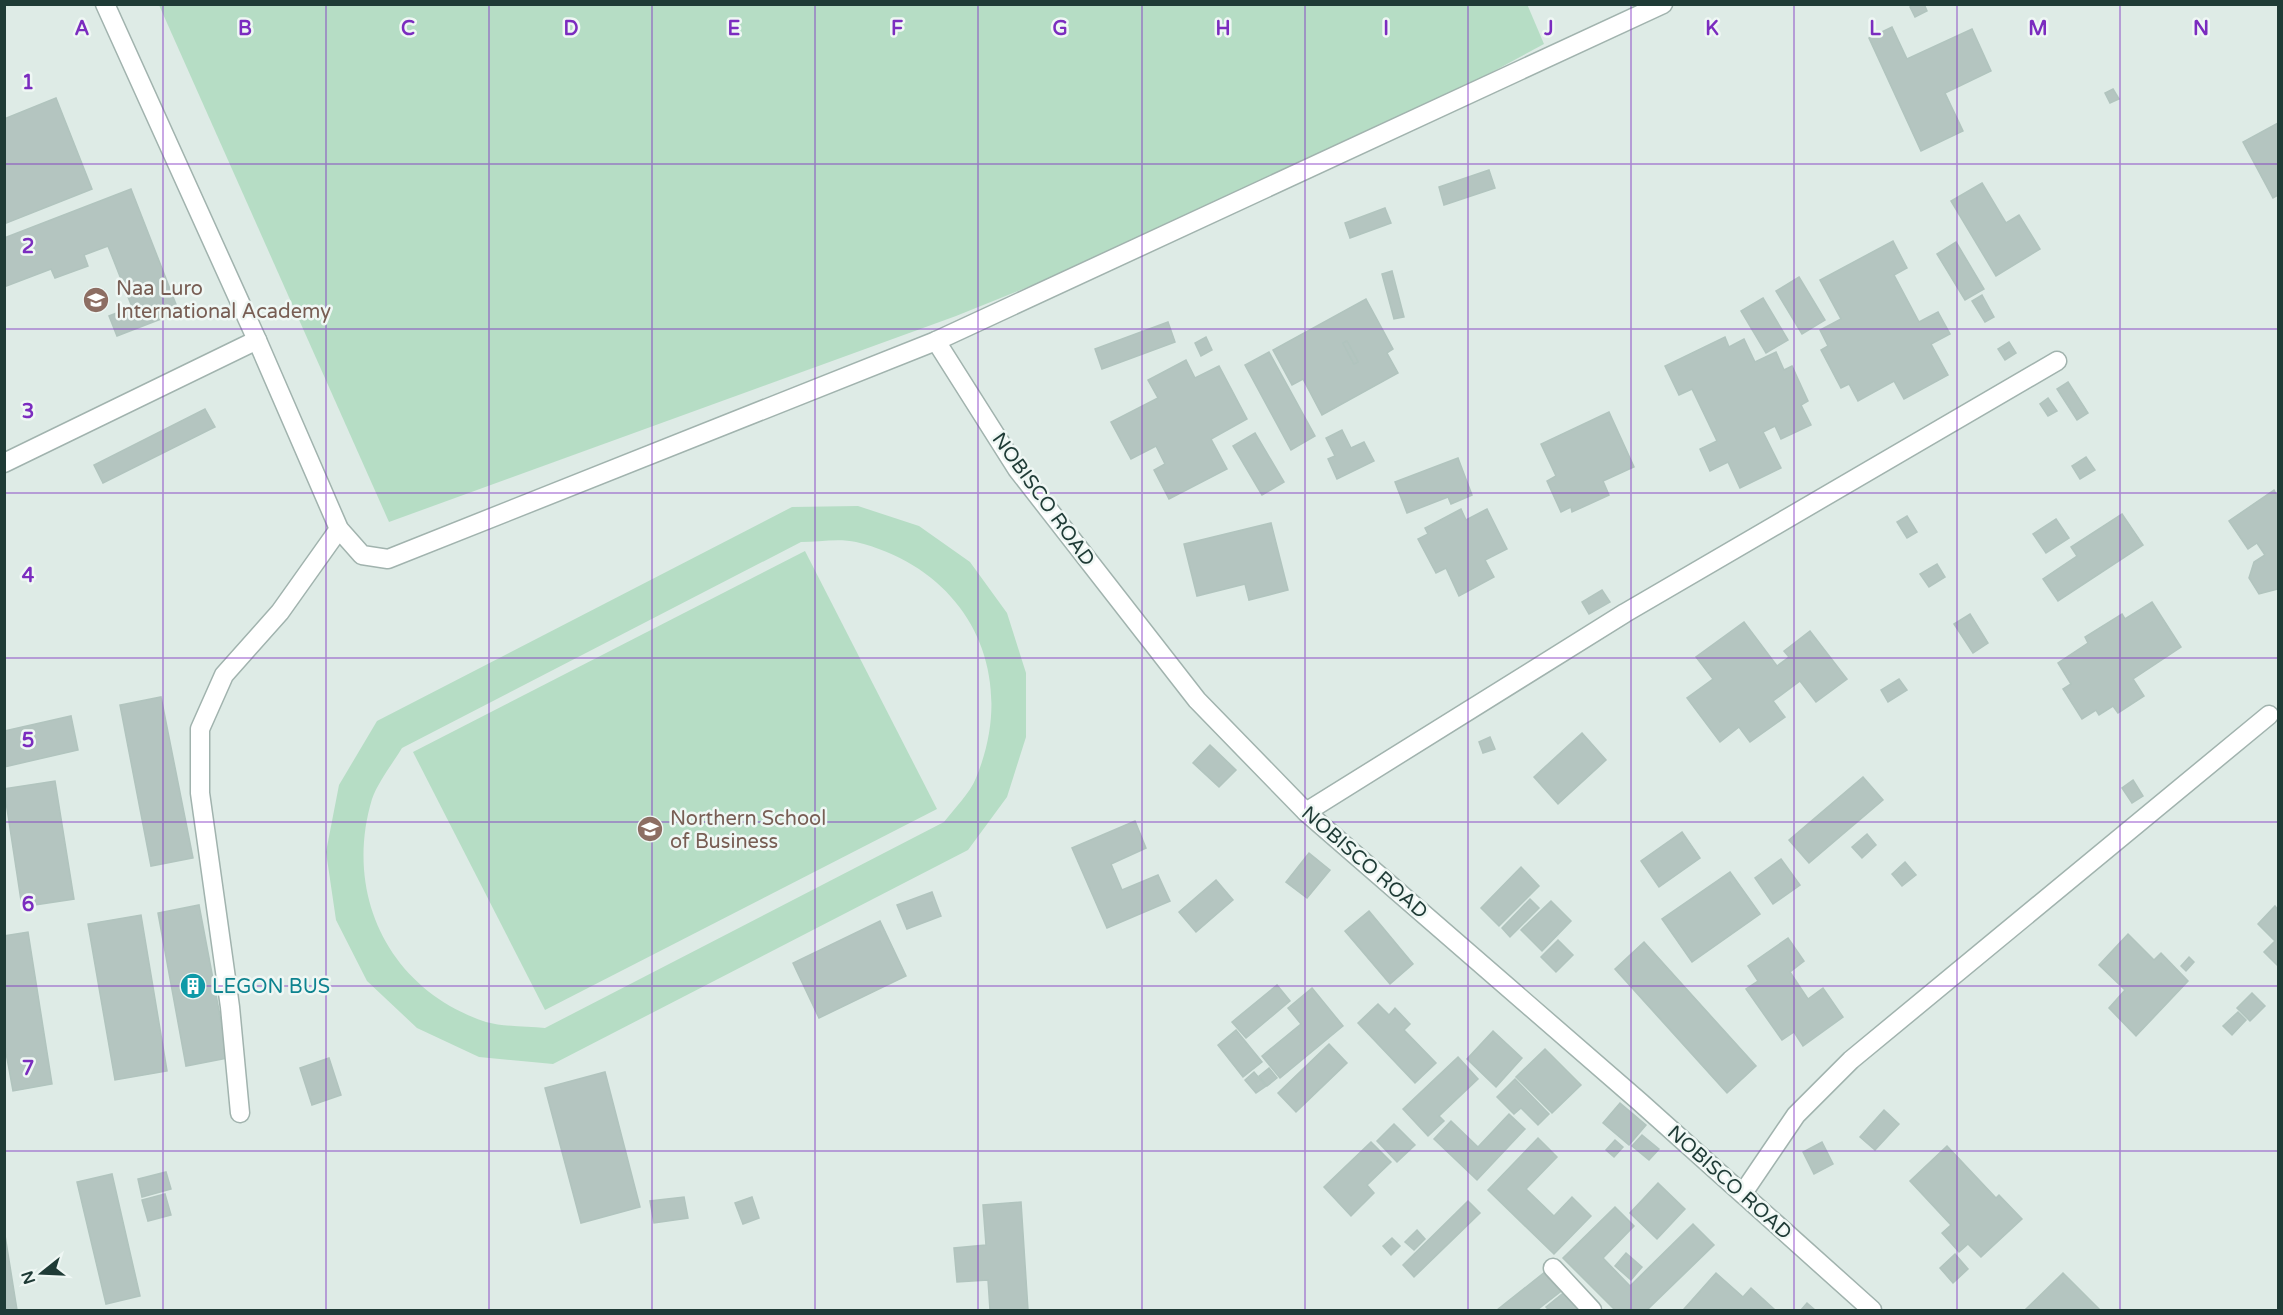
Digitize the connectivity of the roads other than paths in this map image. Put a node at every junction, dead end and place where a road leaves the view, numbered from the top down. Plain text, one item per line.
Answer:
1 (105, 4) edge
2 (1663, 4) edge
3 (257, 340) junction
4 (936, 341) junction
5 (2057, 361) dead end
6 (4, 463) edge
7 (339, 530) junction
8 (2269, 715) dead end
9 (1306, 812) junction
10 (240, 1113) dead end
11 (1743, 1193) junction
12 (1553, 1268) dead end
13 (1592, 1311) edge
14 (1872, 1311) edge

1 - 3 street
2 - 4 street
3 - 6 street
3 - 7 street
4 - 7 street
4 - 9 street, NOBISCO ROAD
5 - 9 street
7 - 10 street
8 - 11 street
9 - 11 street, NOBISCO ROAD
11 - 14 street, NOBISCO ROAD
12 - 13 street

